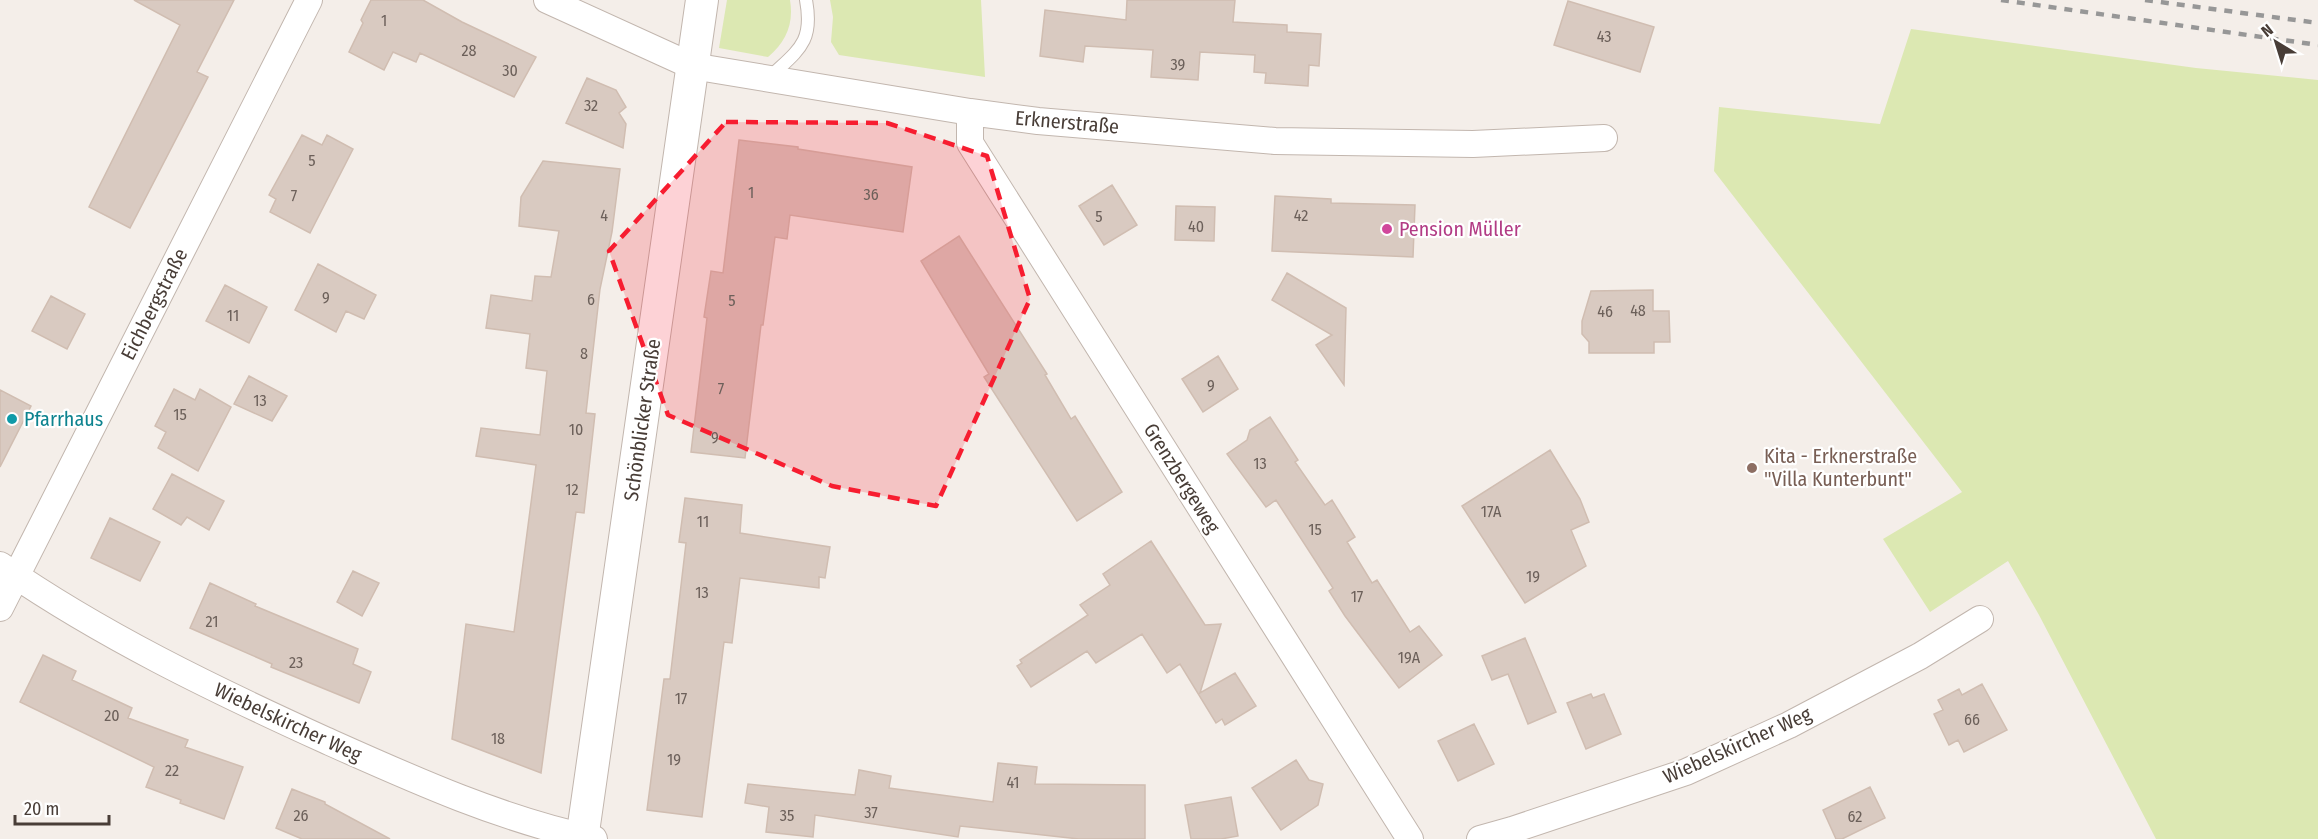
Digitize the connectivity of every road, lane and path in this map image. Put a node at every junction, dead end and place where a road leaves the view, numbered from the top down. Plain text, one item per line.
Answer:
1 (309, 0) edge
2 (547, 0) edge
3 (702, 0) edge
4 (806, 0) edge
5 (692, 66) junction
6 (770, 78) junction
7 (970, 112) junction
8 (1604, 138) dead end
9 (8, 571) edge
10 (0, 608) edge
11 (1980, 619) dead end
12 (586, 838) edge
13 (1410, 839) edge
14 (1480, 839) edge

1 - 9 street, Eichbergstraße
2 - 5 street, Erknerstraße
3 - 5 street, Schönblicker Straße
4 - 6 lane
5 - 6 street, Erknerstraße
5 - 12 street, Schönblicker Straße
6 - 7 street, Erknerstraße
7 - 8 street, Erknerstraße
7 - 13 street, Grenzbergeweg
9 - 10 street, Eichbergstraße
9 - 12 street, Wiebelskircher Weg
11 - 14 street, Wiebelskircher Weg

